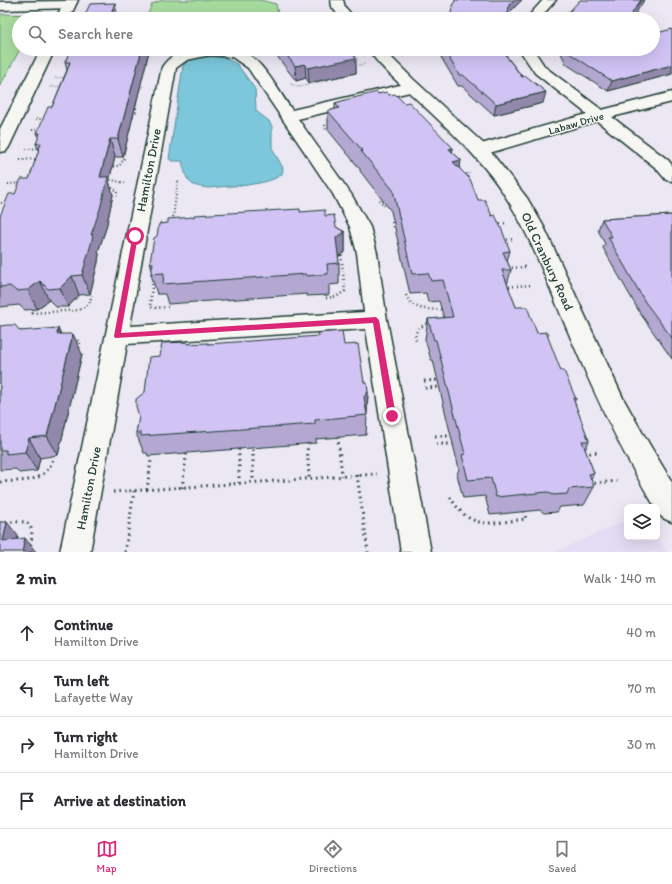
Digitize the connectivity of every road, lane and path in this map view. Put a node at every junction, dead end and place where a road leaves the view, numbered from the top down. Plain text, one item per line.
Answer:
1 (337, 0) edge
2 (550, 0) edge
3 (71, 2) edge
4 (0, 6) edge
5 (66, 12) edge
6 (343, 12) edge
7 (539, 12) edge
8 (45, 56) edge
9 (181, 56) edge
10 (242, 56) edge
11 (370, 56) edge
12 (531, 56) edge
13 (353, 66) edge
14 (71, 77) edge
15 (54, 78) dead end
16 (327, 79) edge
17 (287, 81) dead end
18 (407, 82) junction
19 (143, 85) dead end
20 (64, 86) edge
21 (49, 87) dead end
22 (132, 92) edge
23 (672, 98) edge
24 (130, 106) edge
25 (284, 110) junction
26 (136, 113) dead end
27 (598, 116) junction
28 (36, 119) dead end
29 (48, 119) edge
30 (46, 129) edge
31 (32, 130) dead end
32 (0, 147) edge
33 (45, 148) edge
34 (26, 149) dead end
35 (480, 150) junction
36 (125, 157) dead end
37 (44, 159) edge
38 (20, 160) dead end
39 (108, 168) edge
40 (470, 173) dead end
41 (462, 176) edge
42 (672, 176) edge
43 (105, 179) edge
44 (178, 181) dead end
45 (23, 183) edge
46 (130, 183) dead end
47 (8, 184) dead end
48 (106, 185) edge
49 (117, 196) dead end
50 (379, 200) dead end
51 (14, 202) edge
52 (1, 203) edge
53 (393, 208) edge
54 (397, 216) edge
55 (177, 222) edge
56 (172, 223) junction
57 (507, 223) dead end
58 (491, 224) edge
59 (138, 225) junction
60 (393, 227) dead end
61 (514, 239) dead end
62 (500, 240) edge
63 (340, 253) edge
64 (525, 267) dead end
65 (503, 269) edge
66 (154, 271) edge
67 (532, 285) dead end
68 (505, 287) edge
69 (92, 295) dead end
70 (406, 295) dead end
71 (326, 298) dead end
72 (168, 307) dead end
73 (451, 308) edge
74 (33, 309) dead end
75 (376, 320) junction
76 (432, 321) edge
77 (551, 334) dead end
78 (538, 335) edge
79 (117, 336) junction
80 (70, 337) edge
81 (416, 340) dead end
82 (78, 354) dead end
83 (445, 380) edge
84 (424, 381) dead end
85 (447, 387) edge
86 (425, 388) dead end
87 (435, 436) dead end
88 (457, 436) edge
89 (338, 437) edge
90 (253, 442) edge
91 (307, 443) edge
92 (436, 444) dead end
93 (459, 444) edge
94 (187, 449) edge
95 (239, 449) edge
96 (600, 452) dead end
97 (578, 454) edge
98 (53, 458) dead end
99 (151, 460) dead end
100 (384, 473) dead end
101 (357, 474) junction
102 (342, 476) junction
103 (309, 478) junction
104 (617, 481) dead end
105 (0, 482) edge
106 (253, 482) junction
107 (238, 483) junction
108 (581, 485) edge
109 (182, 488) junction
110 (147, 490) junction
111 (134, 491) junction
112 (86, 494) junction
113 (450, 497) dead end
114 (523, 506) edge
115 (672, 508) edge
116 (0, 523) edge
117 (30, 550) dead end
118 (75, 552) edge
119 (125, 552) edge
120 (368, 552) edge
121 (416, 552) edge

1 - 6 street
2 - 7 street
3 - 4 street
3 - 5 street
8 - 32 street
9 - 59 street, Hamilton Drive
10 - 25 street, Hamilton Drive
11 - 13 path
11 - 18 street, Old Cranbury Road
12 - 27 street
14 - 15 path
16 - 17 path
18 - 25 street
18 - 35 street, Old Cranbury Road
19 - 22 path
20 - 21 path
23 - 27 street, Labaw Drive
24 - 26 path
25 - 75 street, Hamilton Drive
27 - 35 street, Labaw Drive
27 - 42 street
28 - 29 path
30 - 31 path
33 - 34 path
35 - 115 street, Old Cranbury Road
36 - 39 path
37 - 38 path
40 - 41 path
43 - 46 path
44 - 56 path
45 - 47 path
48 - 49 path
50 - 53 path
51 - 52 path
54 - 60 path
55 - 56 path
56 - 59 path
57 - 58 path
59 - 79 street, Hamilton Drive
61 - 62 path
63 - 71 path
64 - 65 path
66 - 72 path
67 - 68 path
69 - 74 path
70 - 73 path
75 - 79 street
75 - 121 street, Hamilton Drive
76 - 81 path
77 - 78 path
79 - 112 street, Hamilton Drive
80 - 82 path
83 - 84 path
85 - 86 path
87 - 88 path
89 - 102 path
90 - 106 path
91 - 103 path
92 - 93 path
94 - 109 path
95 - 107 path
96 - 97 path
98 - 105 path
99 - 110 path
100 - 101 path
101 - 102 path
101 - 120 path
102 - 103 path
103 - 106 path
104 - 108 path
106 - 107 path
107 - 109 path
109 - 110 path
110 - 111 path
111 - 112 path
111 - 119 path
112 - 118 street, Hamilton Drive
113 - 114 path
116 - 117 path

